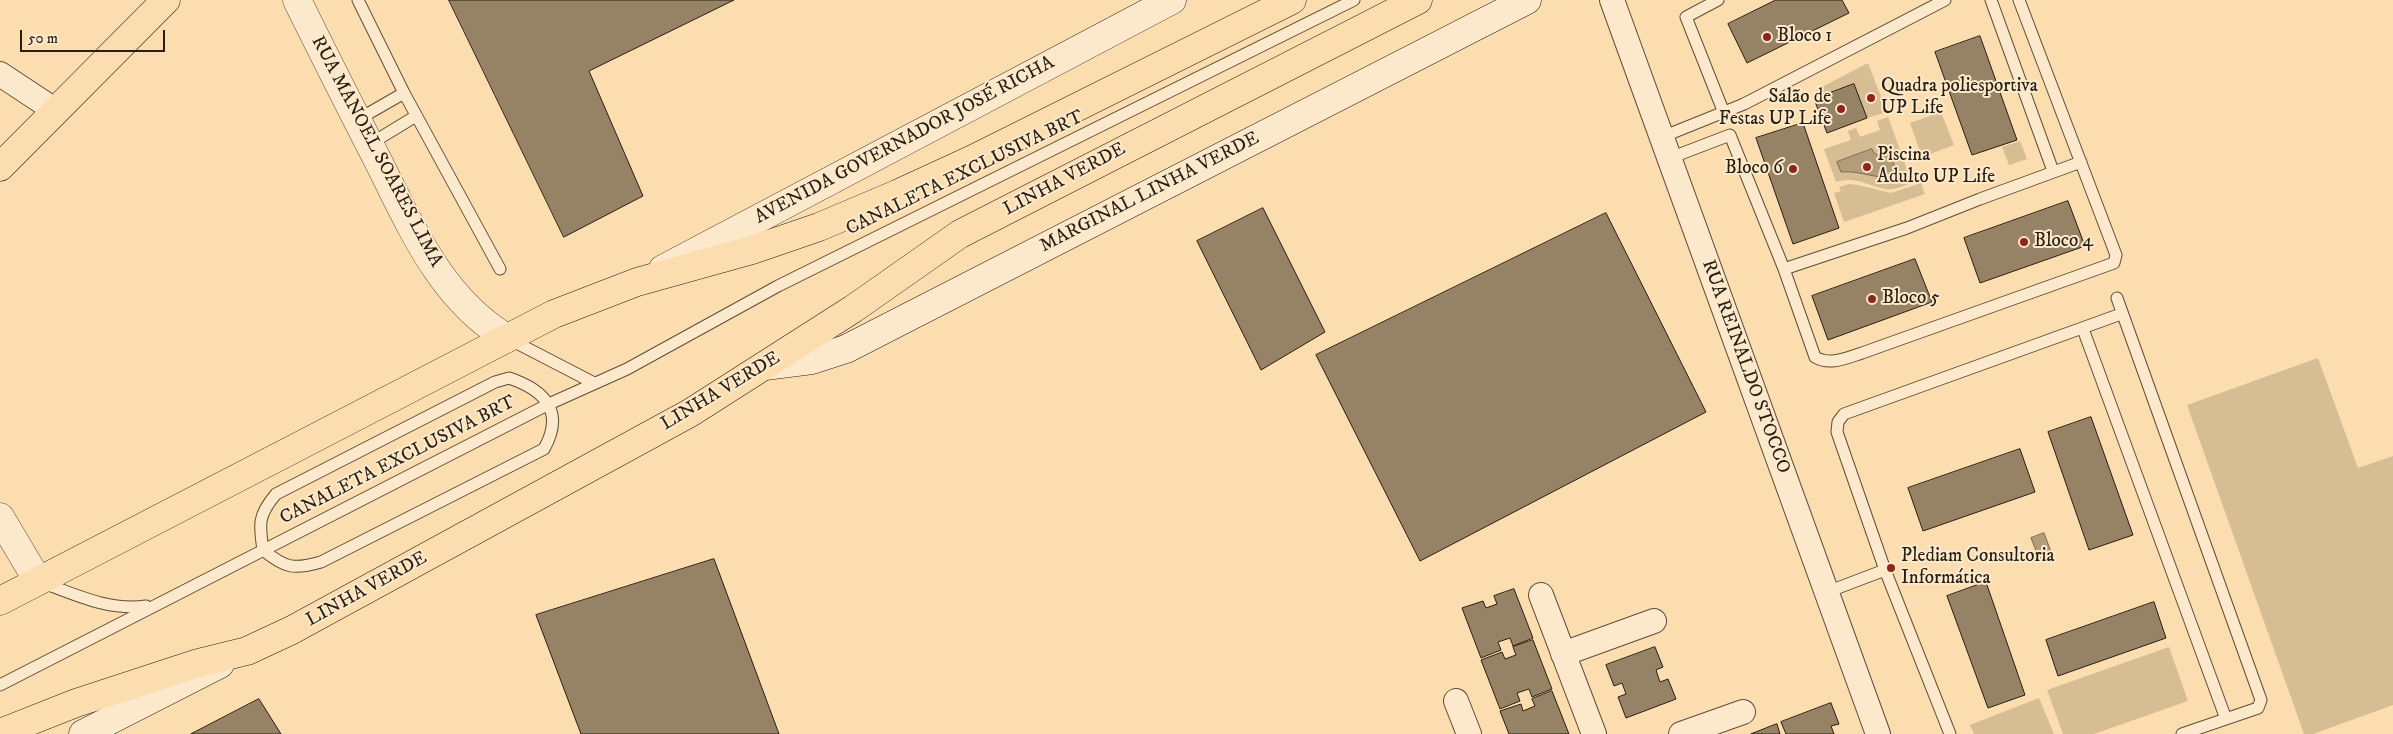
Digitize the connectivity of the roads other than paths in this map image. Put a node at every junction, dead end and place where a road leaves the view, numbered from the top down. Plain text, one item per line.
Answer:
1 (166, 0) edge
2 (297, 0) edge
3 (358, 0) edge
4 (1172, 0) edge
5 (1292, 0) edge
6 (1354, 0) edge
7 (1418, 0) edge
8 (1527, 0) edge
9 (1612, 0) edge
10 (1718, 0) edge
11 (1945, 0) edge
12 (1991, 0) edge
13 (2019, 0) edge
14 (0, 74) edge
15 (404, 93) junction
16 (56, 111) junction
17 (1724, 113) junction
18 (416, 116) junction
19 (357, 120) junction
20 (370, 144) junction
21 (1666, 148) junction
22 (2081, 162) junction
23 (0, 167) edge
24 (2053, 171) junction
25 (500, 269) dead end
26 (1784, 269) junction
27 (637, 282) junction
28 (2116, 298) dead end
29 (2121, 314) junction
30 (2083, 329) junction
31 (507, 338) junction
32 (765, 366) junction
33 (594, 383) junction
34 (549, 404) junction
35 (0, 517) edge
36 (263, 550) junction
37 (1885, 570) junction
38 (38, 581) junction
39 (1827, 592) junction
40 (1540, 595) dead end
41 (0, 601) edge
42 (155, 605) junction
43 (1654, 622) dead end
44 (247, 651) junction
45 (1564, 654) junction
46 (0, 684) edge
47 (1456, 702) dead end
48 (1743, 712) dead end
49 (2226, 719) junction
50 (0, 733) edge
51 (83, 734) edge
52 (1469, 734) edge
53 (1594, 734) edge
54 (1681, 734) edge
55 (1878, 734) edge
56 (1950, 734) edge
57 (2182, 734) edge

1 - 16 main road
2 - 19 main road, RUA MANOEL SOARES LIMA
3 - 15 lane
4 - 27 main road, AVENIDA GOVERNADOR JOSÉ RICHA
5 - 27 main road
6 - 33 lane, CANALETA EXCLUSIVA BRT
7 - 32 main road, LINHA VERDE
8 - 32 main road, MARGINAL LINHA VERDE
9 - 21 street, RUA REINALDO STOCCO
10 - 17 lane
11 - 17 lane
12 - 24 lane
13 - 22 lane
14 - 16 street
15 - 18 lane
15 - 19 lane
16 - 23 main road
17 - 21 lane
18 - 20 lane
18 - 25 lane
19 - 20 main road, RUA MANOEL SOARES LIMA
20 - 31 main road, RUA MANOEL SOARES LIMA
21 - 26 lane
21 - 39 street, RUA REINALDO STOCCO
22 - 24 lane
22 - 26 lane
24 - 26 lane
27 - 31 main road
28 - 29 lane
29 - 30 lane
29 - 49 lane
30 - 37 lane
30 - 49 lane
31 - 33 lane
31 - 38 main road
32 - 44 main road, LINHA VERDE
33 - 34 lane, CANALETA EXCLUSIVA BRT
34 - 36 lane, CANALETA EXCLUSIVA BRT
34 - 36 lane
34 - 36 lane, CANALETA EXCLUSIVA BRT
35 - 38 main road
36 - 42 lane, CANALETA EXCLUSIVA BRT
37 - 39 lane
37 - 56 lane
38 - 41 main road
38 - 42 lane, CANALETA EXCLUSIVA BRT
39 - 55 street, RUA REINALDO STOCCO
40 - 45 street
42 - 46 lane, CANALETA EXCLUSIVA BRT
43 - 45 street
44 - 50 main road, LINHA VERDE
44 - 51 main road
45 - 53 street
47 - 52 street
48 - 54 street
49 - 57 lane

